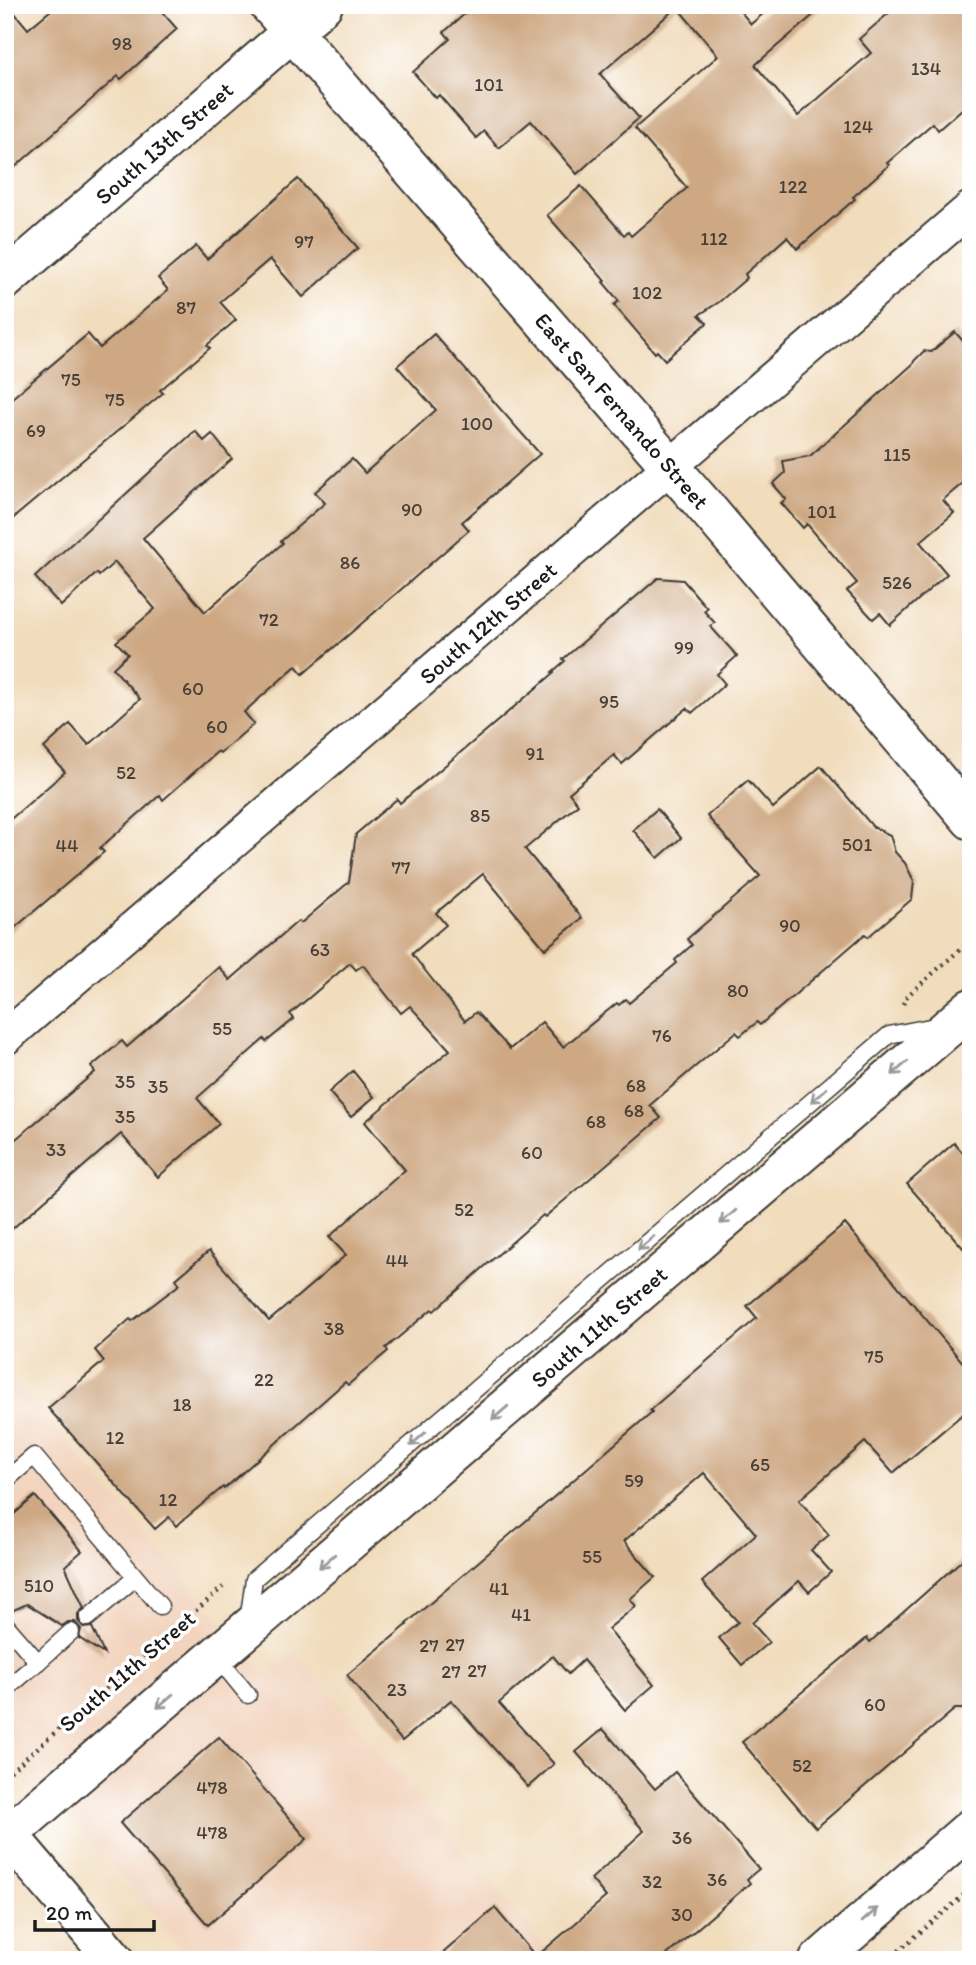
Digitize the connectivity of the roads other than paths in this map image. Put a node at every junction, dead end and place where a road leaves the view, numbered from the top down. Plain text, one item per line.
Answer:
1 (323, 5) edge
2 (280, 19) edge
3 (971, 208) edge
4 (5, 280) edge
5 (670, 467) junction
6 (971, 820) edge
7 (962, 1016) edge
8 (5, 1038) edge
9 (5, 1481) edge
10 (135, 1578) junction
11 (160, 1606) dead end
12 (88, 1618) dead end
13 (5, 1624) edge
14 (246, 1631) junction
15 (71, 1632) dead end
16 (217, 1657) junction
17 (38, 1662) junction
18 (5, 1690) edge
19 (248, 1695) dead end
20 (971, 1828) edge
21 (6, 1834) edge
22 (115, 1960) edge
23 (818, 1960) edge

1 - 2 main road, South 13th Street
2 - 4 main road, South 13th Street
2 - 5 main road, East San Fernando Street
3 - 5 street, South 12th Street
5 - 6 main road, East San Fernando Street
5 - 8 street, South 12th Street
7 -> 14 main road, South 11th Street
7 -> 14 lane, South 11th Street
9 - 10 lane
10 - 11 lane
10 - 12 lane
13 - 17 lane
14 - 16 main road, South 11th Street
15 - 17 lane
16 - 19 lane
16 -> 21 main road, South 11th Street
17 - 18 lane
23 -> 20 main road
21 - 22 main road

